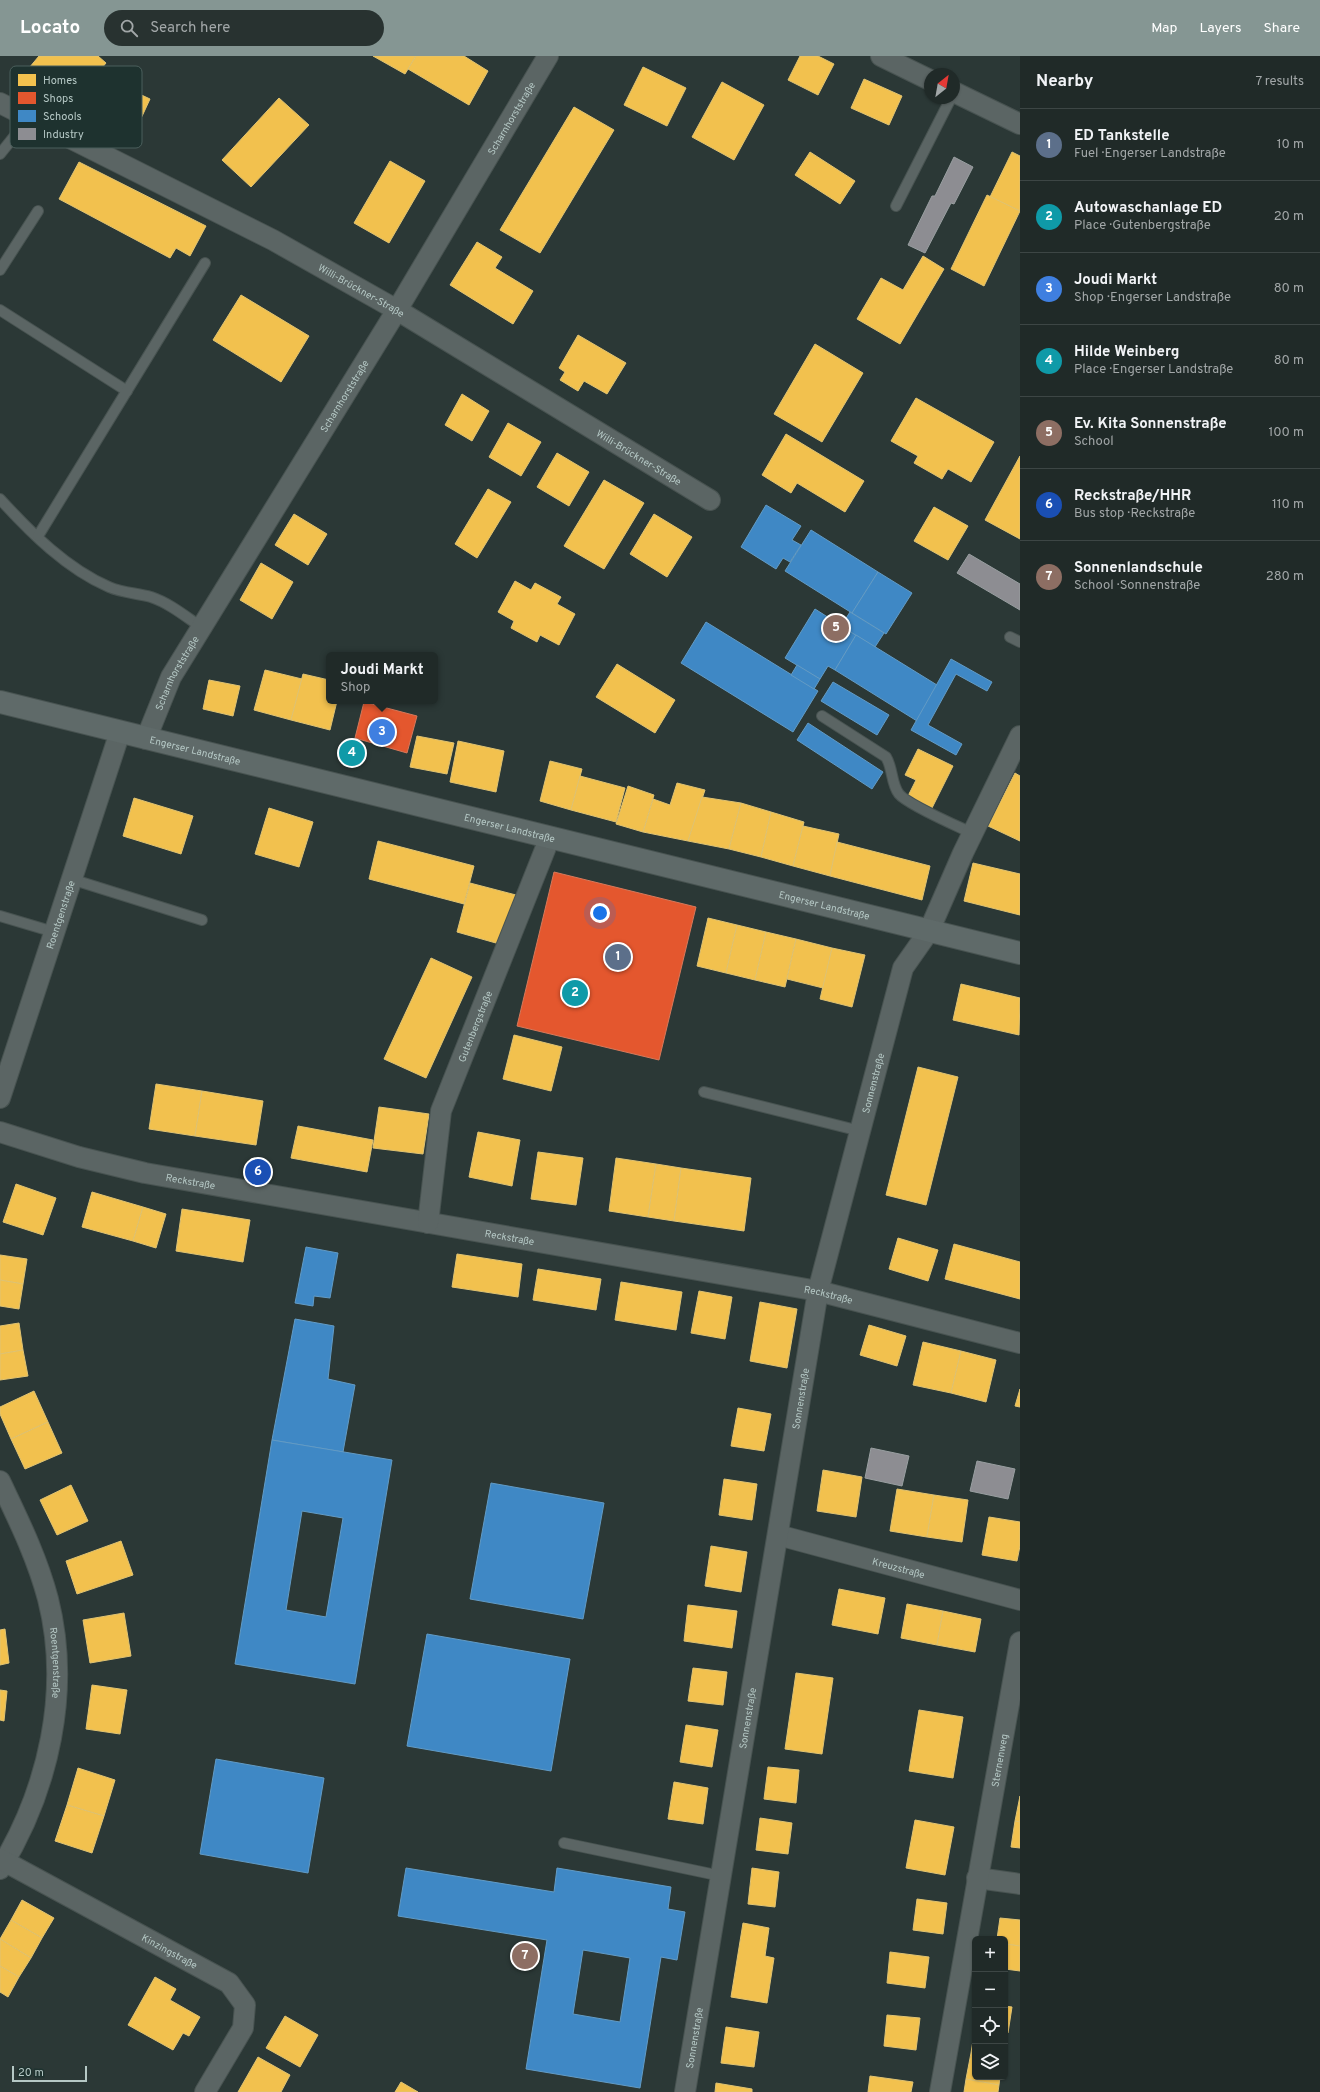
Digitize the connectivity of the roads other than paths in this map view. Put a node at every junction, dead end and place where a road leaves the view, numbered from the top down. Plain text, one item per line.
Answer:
1 (548, 56) edge
2 (881, 56) edge
3 (924, 77) edge
4 (960, 95) edge
5 (0, 102) edge
6 (947, 104) edge
7 (10, 108) edge
8 (1020, 124) edge
9 (10, 142) edge
10 (90, 148) edge
11 (0, 154) edge
12 (896, 206) dead end
13 (38, 211) dead end
14 (205, 263) dead end
15 (0, 270) edge
16 (0, 310) edge
17 (397, 310) junction
18 (127, 391) junction
19 (0, 499) edge
20 (710, 500) dead end
21 (38, 536) junction
22 (201, 627) junction
23 (1010, 637) dead end
24 (1020, 642) edge
25 (0, 702) edge
26 (822, 716) dead end
27 (120, 732) junction
28 (1020, 736) edge
29 (146, 739) junction
30 (972, 833) junction
31 (550, 837) junction
32 (72, 879) junction
33 (0, 916) edge
34 (202, 920) dead end
35 (929, 931) junction
36 (54, 932) junction
37 (1020, 953) edge
38 (704, 1092) dead end
39 (0, 1098) edge
40 (860, 1131) junction
41 (0, 1132) edge
42 (428, 1223) junction
43 (818, 1291) junction
44 (1020, 1343) edge
45 (0, 1481) edge
46 (778, 1535) junction
47 (1020, 1600) edge
48 (1020, 1642) edge
49 (564, 1843) dead end
50 (1, 1863) edge
51 (721, 1876) junction
52 (977, 1878) junction
53 (1020, 1884) edge
54 (205, 2092) edge
55 (685, 2092) edge
56 (940, 2092) edge

1 - 17 street, Scharnhorststraße
2 - 3 street
4 - 8 street
5 - 7 street, Willi-Brückner-Straße
6 - 12 lane
9 - 11 lane
10 - 17 street, Willi-Brückner-Straße
13 - 15 lane
14 - 18 lane
16 - 18 lane
17 - 20 street, Willi-Brückner-Straße
17 - 22 street, Scharnhorststraße
18 - 21 lane
19 - 21 lane
21 - 22 lane
22 - 29 street, Scharnhorststraße
23 - 24 lane
25 - 27 main road, Engerser Landstraße
26 - 30 lane
27 - 29 main road, Engerser Landstraße
27 - 32 street, Roentgenstraße
28 - 30 street, Sonnenstraße
29 - 31 main road, Engerser Landstraße
30 - 35 street, Sonnenstraße
31 - 35 main road, Engerser Landstraße
31 - 42 street, Gutenbergstraße
32 - 34 lane
32 - 36 street, Roentgenstraße
33 - 36 lane
35 - 37 main road, Engerser Landstraße
35 - 40 street, Sonnenstraße
36 - 39 street, Roentgenstraße
38 - 40 lane
40 - 43 street, Sonnenstraße
41 - 42 street, Reckstraße
42 - 43 street, Reckstraße
43 - 44 street, Reckstraße
43 - 46 street, Sonnenstraße
45 - 50 street, Roentgenstraße
46 - 47 street, Kreuzstraße
46 - 51 street, Sonnenstraße
48 - 52 street, Sternenweg
49 - 51 lane
50 - 54 street, Kinzingstraße
51 - 55 street, Sonnenstraße
52 - 53 street
52 - 56 street, Sternenweg

